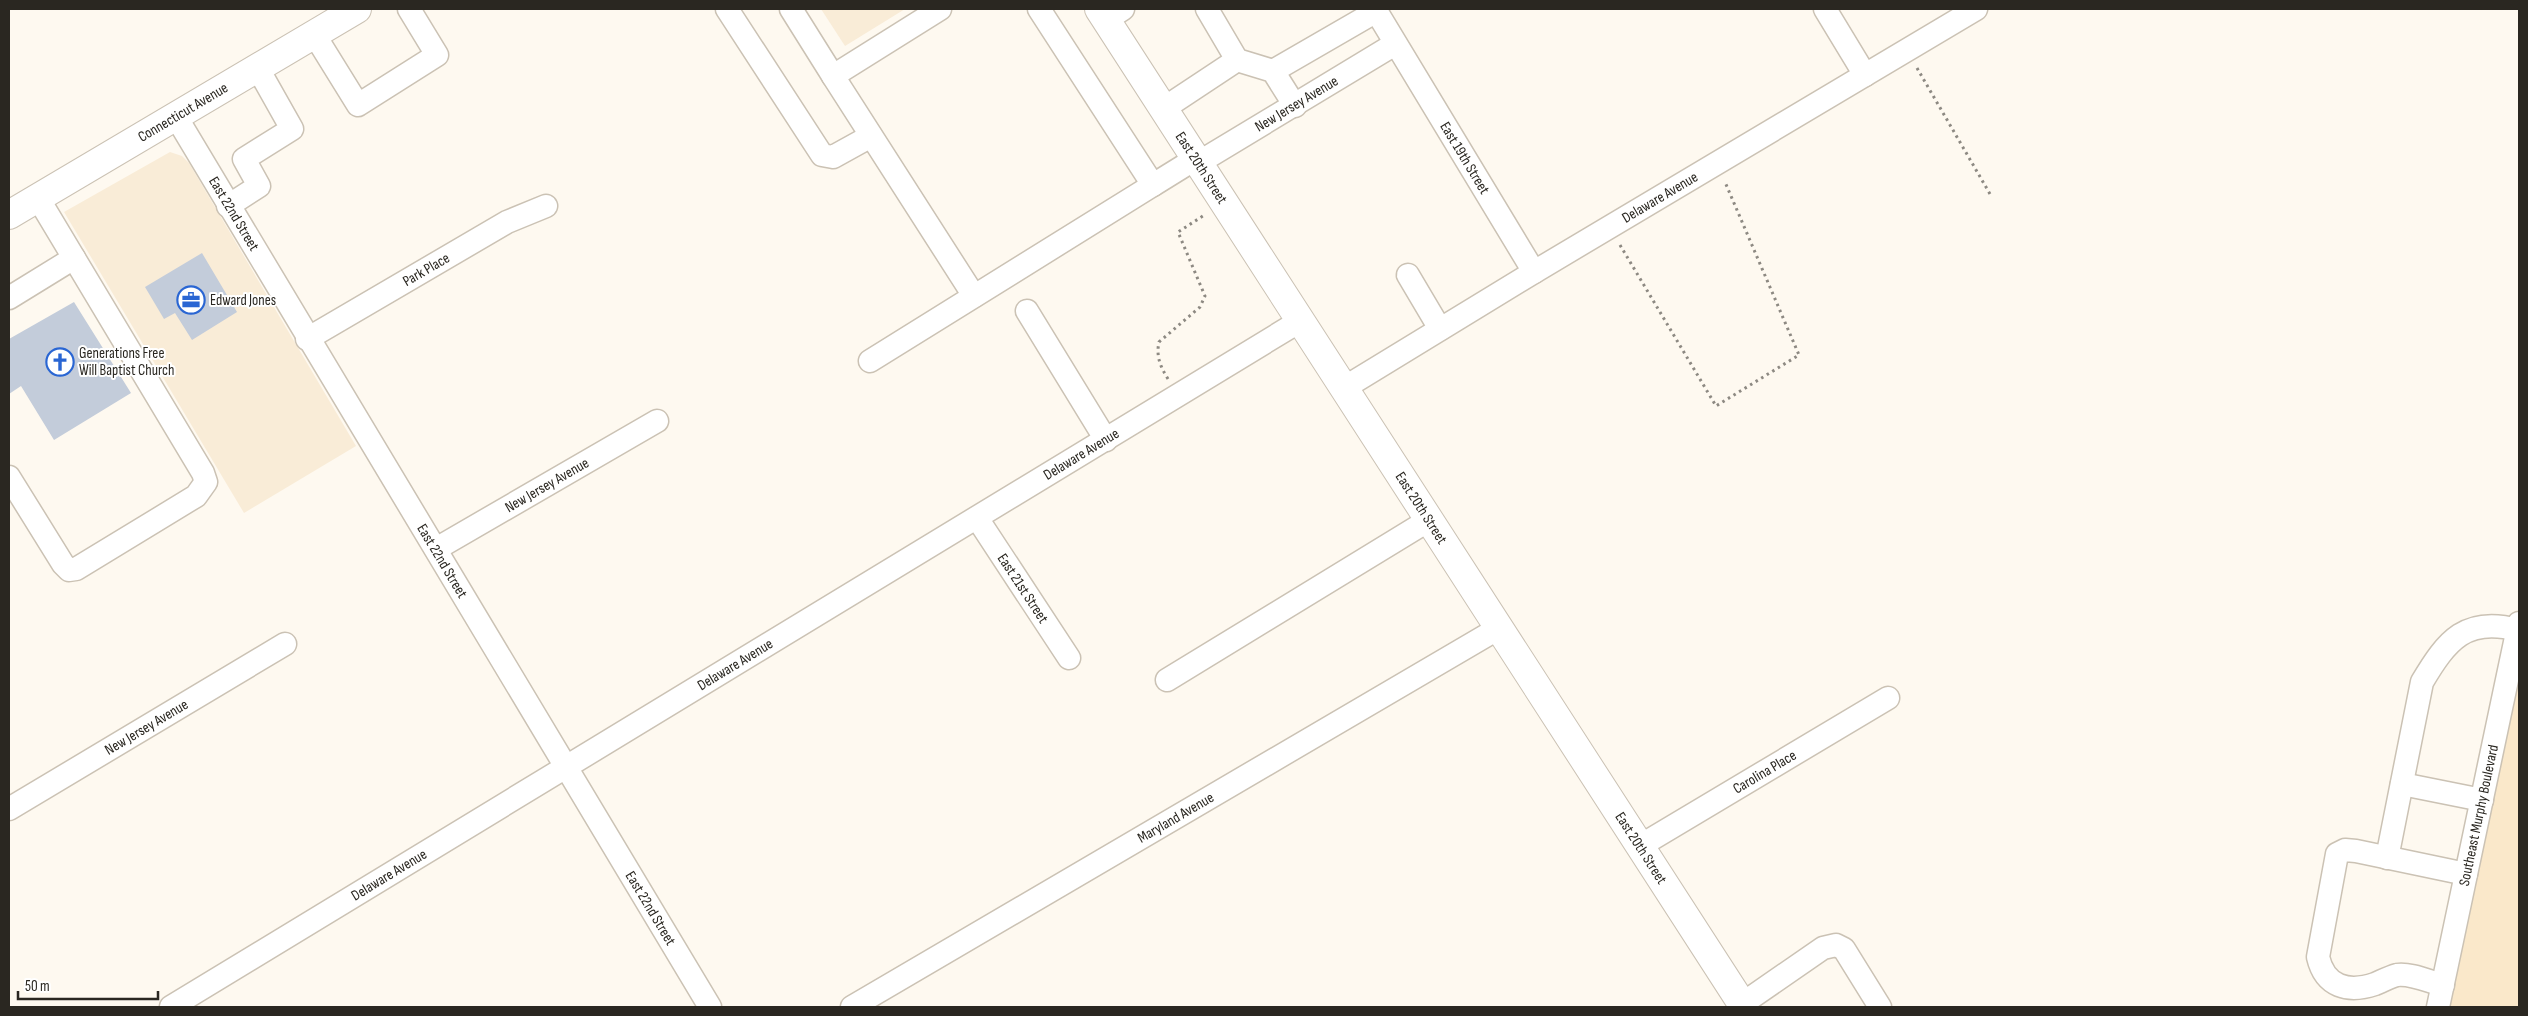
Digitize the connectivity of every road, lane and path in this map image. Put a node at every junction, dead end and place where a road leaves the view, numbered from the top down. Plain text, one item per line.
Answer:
1 (357, 9) edge
2 (409, 9) edge
3 (728, 9) edge
4 (791, 9) edge
5 (940, 9) edge
6 (1040, 9) edge
7 (1207, 9) edge
8 (1825, 9) edge
9 (1976, 9) edge
10 (1375, 10) edge
11 (1110, 12) edge
12 (314, 34) junction
13 (1395, 44) junction
14 (1906, 50) junction
15 (1237, 60) junction
16 (258, 67) junction
17 (1273, 71) junction
18 (1864, 75) junction
19 (833, 76) junction
20 (1294, 106) junction
21 (1163, 109) junction
22 (174, 115) junction
23 (871, 136) junction
24 (1196, 161) junction
25 (1717, 163) junction
26 (1153, 185) junction
27 (1990, 194) dead end
28 (38, 198) junction
29 (1223, 203) junction
30 (228, 206) junction
31 (546, 206) dead end
32 (9, 215) edge
33 (1609, 227) junction
34 (74, 258) junction
35 (1534, 272) junction
36 (1408, 275) dead end
37 (974, 296) junction
38 (9, 298) edge
39 (1027, 311) dead end
40 (1300, 321) junction
41 (1440, 329) junction
42 (307, 339) junction
43 (870, 361) dead end
44 (1344, 388) junction
45 (1178, 396) junction
46 (656, 421) dead end
47 (1106, 440) junction
48 (9, 477) edge
49 (977, 518) junction
50 (1429, 520) junction
51 (436, 549) junction
52 (2519, 627) edge
53 (1499, 628) junction
54 (285, 644) dead end
55 (1069, 658) dead end
56 (1167, 680) dead end
57 (1888, 698) dead end
58 (565, 769) junction
59 (2402, 784) junction
60 (2482, 800) junction
61 (9, 809) edge
62 (1640, 846) junction
63 (2387, 858) junction
64 (2466, 874) junction
65 (2443, 985) junction
66 (1743, 1006) edge
67 (171, 1007) edge
68 (710, 1007) edge
69 (852, 1007) edge
70 (1880, 1007) edge
71 (2438, 1007) edge

1 - 12 main road, Connecticut Avenue
2 - 12 street
3 - 23 street
4 - 19 street
5 - 19 street
6 - 26 street
7 - 15 street
8 - 18 street
9 - 14 street, Delaware Avenue
10 - 13 street, East 19th Street
10 - 17 street
11 - 21 main road, East 20th Street
12 - 16 main road, Connecticut Avenue
13 - 20 street, New Jersey Avenue
13 - 35 street, East 19th Street
14 - 18 street, Delaware Avenue
14 - 27 path
15 - 17 street
15 - 21 street
16 - 22 main road, Connecticut Avenue
16 - 30 street
17 - 20 street
18 - 25 street, Delaware Avenue
19 - 23 street
20 - 24 street, New Jersey Avenue
21 - 24 main road, East 20th Street
22 - 28 main road, Connecticut Avenue
22 - 30 street, East 22nd Street
23 - 37 street
24 - 26 street, New Jersey Avenue
24 - 29 main road, East 20th Street
25 - 33 street, Delaware Avenue
25 - 33 path
26 - 37 street, New Jersey Avenue
28 - 32 main road, Connecticut Avenue
28 - 34 street
29 - 40 main road, East 20th Street
29 - 45 path
30 - 42 street, East 22nd Street
31 - 42 street, Park Place
33 - 35 street, Delaware Avenue
34 - 38 street
34 - 48 street
35 - 41 street, Delaware Avenue
36 - 41 street
37 - 43 street, New Jersey Avenue
39 - 47 street
40 - 44 main road, East 20th Street
40 - 45 street, Delaware Avenue
41 - 44 street, Delaware Avenue
42 - 51 street, East 22nd Street
44 - 50 main road, East 20th Street
45 - 47 street, Delaware Avenue
46 - 51 street, New Jersey Avenue
47 - 49 street, Delaware Avenue
49 - 55 street, East 21st Street
49 - 58 street, Delaware Avenue
50 - 53 main road, East 20th Street
50 - 56 street
51 - 58 street, East 22nd Street
52 - 59 street
52 - 60 street, Southeast Murphy Boulevard
53 - 62 main road, East 20th Street
53 - 69 street, Maryland Avenue
54 - 61 street, New Jersey Avenue
57 - 62 street, Carolina Place
58 - 67 street, Delaware Avenue
58 - 68 street, East 22nd Street
59 - 60 street
59 - 63 street
60 - 64 street, Southeast Murphy Boulevard
62 - 66 main road, East 20th Street
63 - 64 street
63 - 65 street
64 - 65 street, Southeast Murphy Boulevard
65 - 71 street, Southeast Murphy Boulevard
66 - 70 street

